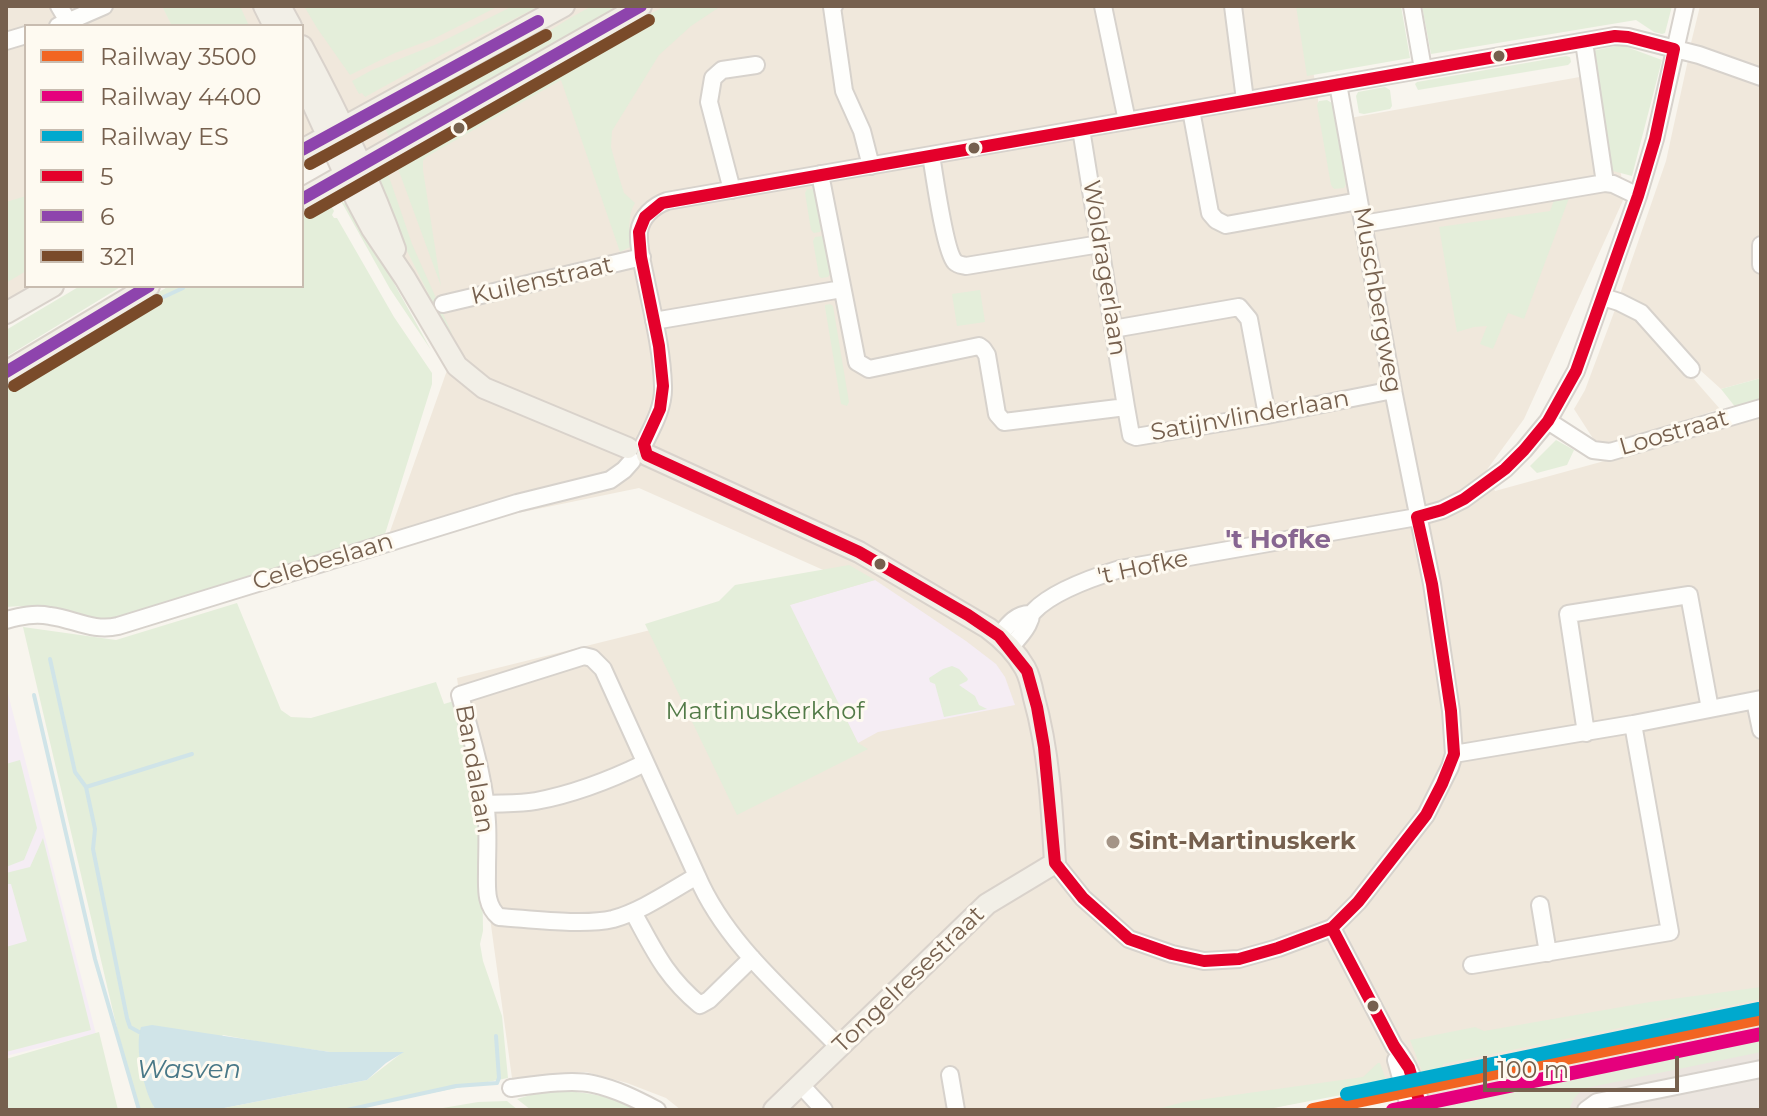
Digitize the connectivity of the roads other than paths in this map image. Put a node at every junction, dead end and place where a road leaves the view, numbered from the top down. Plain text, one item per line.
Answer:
1 (59, 6) edge
2 (104, 6) edge
3 (264, 6) edge
4 (280, 6) edge
5 (564, 6) edge
6 (641, 6) edge
7 (834, 6) edge
8 (1103, 6) edge
9 (1233, 6) edge
10 (1412, 6) edge
11 (1685, 6) edge
12 (64, 24) edge
13 (273, 24) edge
14 (290, 24) edge
15 (1584, 42) junction
16 (1674, 49) junction
17 (304, 51) edge
18 (756, 65) dead end
19 (1423, 69) junction
20 (1761, 77) edge
21 (304, 83) edge
22 (1338, 84) junction
23 (1245, 100) junction
24 (1191, 110) junction
25 (1127, 121) junction
26 (1081, 129) junction
27 (336, 132) junction
28 (304, 149) edge
29 (931, 155) junction
30 (871, 166) junction
31 (353, 171) junction
32 (820, 174) junction
33 (1605, 183) junction
34 (732, 190) junction
35 (1638, 196) junction
36 (304, 198) edge
37 (1359, 201) junction
38 (1363, 224) junction
39 (1100, 244) junction
40 (1761, 245) edge
41 (642, 257) junction
42 (1761, 265) edge
43 (50, 288) edge
44 (146, 288) edge
45 (842, 289) junction
46 (1603, 297) junction
47 (443, 304) dead end
48 (6, 313) edge
49 (654, 321) junction
50 (1113, 329) junction
51 (1691, 369) dead end
52 (6, 372) edge
53 (1393, 390) junction
54 (1126, 407) junction
55 (1761, 408) edge
56 (1267, 415) junction
57 (1548, 421) junction
58 (638, 452) junction
59 (1417, 517) junction
60 (6, 620) edge
61 (1004, 642) junction
62 (1758, 700) edge
63 (1710, 709) junction
64 (1633, 724) junction
65 (1761, 730) edge
66 (1586, 733) junction
67 (1454, 754) junction
68 (645, 763) junction
69 (485, 804) junction
70 (1055, 863) junction
71 (697, 876) junction
72 (1540, 905) dead end
73 (633, 912) junction
74 (1332, 928) junction
75 (1548, 953) junction
76 (752, 958) junction
77 (1472, 965) dead end
78 (839, 1047) junction
79 (1761, 1069) edge
80 (950, 1075) dead end
81 (800, 1084) junction
82 (511, 1088) dead end
83 (1412, 1099) edge
84 (657, 1110) edge
85 (774, 1110) edge
86 (824, 1110) edge
87 (956, 1110) edge
88 (1422, 1110) edge
89 (1586, 1110) edge

1 - 12 street
2 - 12 street
3 - 13 main road
4 - 14 main road
5 - 27 main road
6 - 31 main road
7 - 30 street
8 - 25 street
9 - 23 street
10 - 19 street
11 - 16 street, 't Hofke
15 - 16 street
15 - 19 street
15 - 33 street
16 - 20 street
16 - 35 street, 't Hofke
17 - 27 main road
18 - 34 street
19 - 22 street
21 - 27 main road
22 - 23 street
22 - 37 street, Muschbergweg
23 - 24 street
24 - 25 street
24 - 37 street
25 - 26 street
26 - 29 street
26 - 39 street, Woldragerlaan
27 - 28 main road
27 - 31 main road
29 - 30 street
29 - 39 street
30 - 32 street
31 - 36 main road
31 - 58 main road
32 - 34 street
32 - 45 street, Satijnvlinderlaan
33 - 35 street
33 - 38 street
34 - 41 street
35 - 46 street, 't Hofke
37 - 38 street, Muschbergweg
38 - 53 street, Muschbergweg
39 - 50 street, Woldragerlaan
40 - 42 street
41 - 47 street, Kuilenstraat
41 - 49 street
43 - 48 main road
44 - 52 main road
45 - 49 street
45 - 54 street, Satijnvlinderlaan
46 - 51 street
46 - 57 street, 't Hofke
49 - 58 street
50 - 54 street, Woldragerlaan
50 - 56 street
53 - 56 street, Satijnvlinderlaan
53 - 59 street, Muschbergweg
54 - 56 street, Satijnvlinderlaan
55 - 57 street, Loostraat
57 - 59 street, 't Hofke
58 - 60 street, Celebeslaan
58 - 61 main road
59 - 61 street, 't Hofke
59 - 67 street
61 - 70 main road
62 - 63 street
62 - 65 street
63 - 64 street
63 - 66 street
64 - 66 street
64 - 75 street
66 - 67 street
67 - 74 street
68 - 69 street
68 - 69 street, Bandalaan
68 - 71 street, Bandalaan
69 - 73 street, Bandalaan
70 - 74 street
70 - 78 main road, Tongelresestraat
71 - 73 street, Bandalaan
71 - 76 street
72 - 75 street
73 - 76 street
74 - 83 street
75 - 77 street
76 - 78 street
78 - 81 main road, Tongelresestraat
79 - 89 street
80 - 87 street
81 - 85 main road, Tongelresestraat
81 - 86 street
82 - 84 street
83 - 88 street

